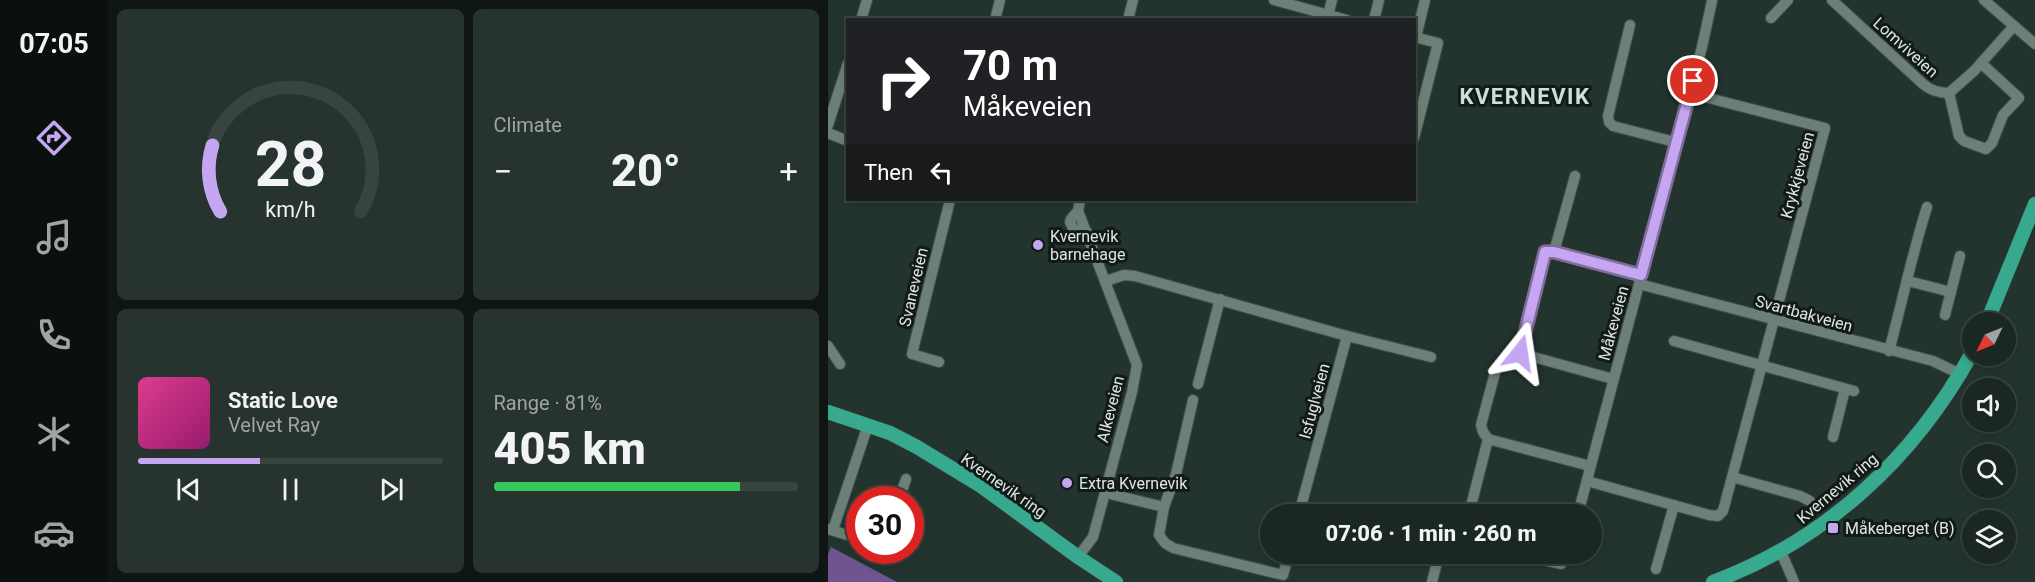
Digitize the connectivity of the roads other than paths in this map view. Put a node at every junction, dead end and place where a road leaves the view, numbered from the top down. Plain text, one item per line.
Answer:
1 (867, 0) edge
2 (1000, 0) edge
3 (1133, 0) edge
4 (1274, 0) edge
5 (1332, 0) edge
6 (1379, 0) edge
7 (1425, 0) edge
8 (1788, 0) edge
9 (1832, 0) edge
10 (1985, 0) edge
11 (1712, 1) edge
12 (1286, 2) edge
13 (1328, 15) junction
14 (862, 18) edge
15 (996, 18) edge
16 (1128, 18) edge
17 (1339, 18) edge
18 (1374, 18) edge
19 (1771, 18) dead end
20 (1630, 25) dead end
21 (2014, 26) junction
22 (1416, 33) edge
23 (1416, 37) edge
24 (2035, 44) edge
25 (1982, 63) junction
26 (846, 69) edge
27 (1689, 93) junction
28 (1949, 93) junction
29 (828, 125) edge
30 (1416, 130) edge
31 (828, 133) edge
32 (846, 140) edge
33 (1675, 142) junction
34 (1575, 176) dead end
35 (950, 201) edge
36 (1080, 201) edge
37 (2035, 204) edge
38 (1927, 207) dead end
39 (1554, 252) junction
40 (1960, 256) dead end
41 (1640, 279) junction
42 (1908, 281) junction
43 (1106, 282) junction
44 (1951, 292) junction
45 (1220, 299) junction
46 (1991, 312) edge
47 (1945, 315) dead end
48 (1774, 320) junction
49 (1347, 336) junction
50 (1674, 341) dead end
51 (828, 345) edge
52 (1889, 351) junction
53 (1431, 357) dead end
54 (939, 362) dead end
55 (840, 364) dead end
56 (1761, 366) junction
57 (1965, 366) edge
58 (1496, 369) dead end
59 (1960, 374) junction
60 (1613, 379) junction
61 (1198, 384) dead end
62 (1193, 400) dead end
63 (828, 412) edge
64 (868, 425) junction
65 (1833, 437) dead end
66 (1488, 439) junction
67 (1590, 466) junction
68 (1732, 477) junction
69 (906, 479) dead end
70 (1587, 481) junction
71 (904, 486) edge
72 (1106, 493) junction
73 (1810, 501) dead end
74 (1302, 504) edge
75 (1472, 504) edge
76 (1581, 504) edge
77 (1674, 505) junction
78 (1164, 507) junction
79 (830, 529) edge
80 (846, 534) edge
81 (1781, 552) junction
82 (1078, 557) junction
83 (1286, 564) edge
84 (1436, 564) edge
85 (1656, 569) dead end
86 (1116, 582) edge
87 (1432, 582) edge
88 (1713, 582) edge
89 (1794, 582) edge

1 - 14 street
2 - 15 street
3 - 16 street
4 - 12 street
5 - 13 street
6 - 18 street
7 - 22 street
8 - 19 street
9 - 28 street, Lomviveien
10 - 21 street
11 - 27 street, Måkeveien
12 - 13 street
13 - 17 street
20 - 33 street
21 - 24 street
21 - 25 street, Lomviveien
23 - 30 street
25 - 28 street, Lomviveien
25 - 28 street
26 - 29 street
27 - 33 street, Måkeveien
27 - 48 street, Krykkjeveien
31 - 32 street
33 - 41 street, Måkeveien
34 - 39 street, Måkeveien
35 - 54 street, Svaneveien
36 - 43 street, Alkeveien
37 - 46 main road
38 - 42 street
39 - 41 street, Måkeveien
39 - 60 street, Måkeveien
40 - 44 street
41 - 48 street, Svartbakveien
41 - 60 street, Måkeveien
42 - 44 street
42 - 52 street
43 - 45 street
43 - 72 street, Alkeveien
44 - 47 street
45 - 49 street
45 - 61 street
48 - 52 street, Svartbakveien
48 - 56 street, Krykkjeveien
49 - 53 street
49 - 74 street, Isfuglveien
50 - 56 street
51 - 55 street
52 - 59 street, Svartbakveien
56 - 65 street
56 - 68 street, Krykkjeveien
57 - 59 main road, Kvernevik ring
58 - 66 street
59 - 81 main road, Kvernevik ring
60 - 67 street, Måkeveien
62 - 78 street
63 - 64 main road, Kvernevik ring
64 - 79 street
64 - 82 main road, Kvernevik ring
66 - 67 street
66 - 75 street
67 - 70 street, Måkeveien
68 - 73 street
68 - 77 street, Krykkjeveien
69 - 71 street
70 - 76 street, Måkeveien
70 - 77 street, Krykkjeveien
72 - 78 street
72 - 82 street, Alkeveien
77 - 85 street
78 - 83 street
79 - 80 street
81 - 88 main road, Kvernevik ring
81 - 89 street
82 - 86 main road, Kvernevik ring
84 - 87 street

